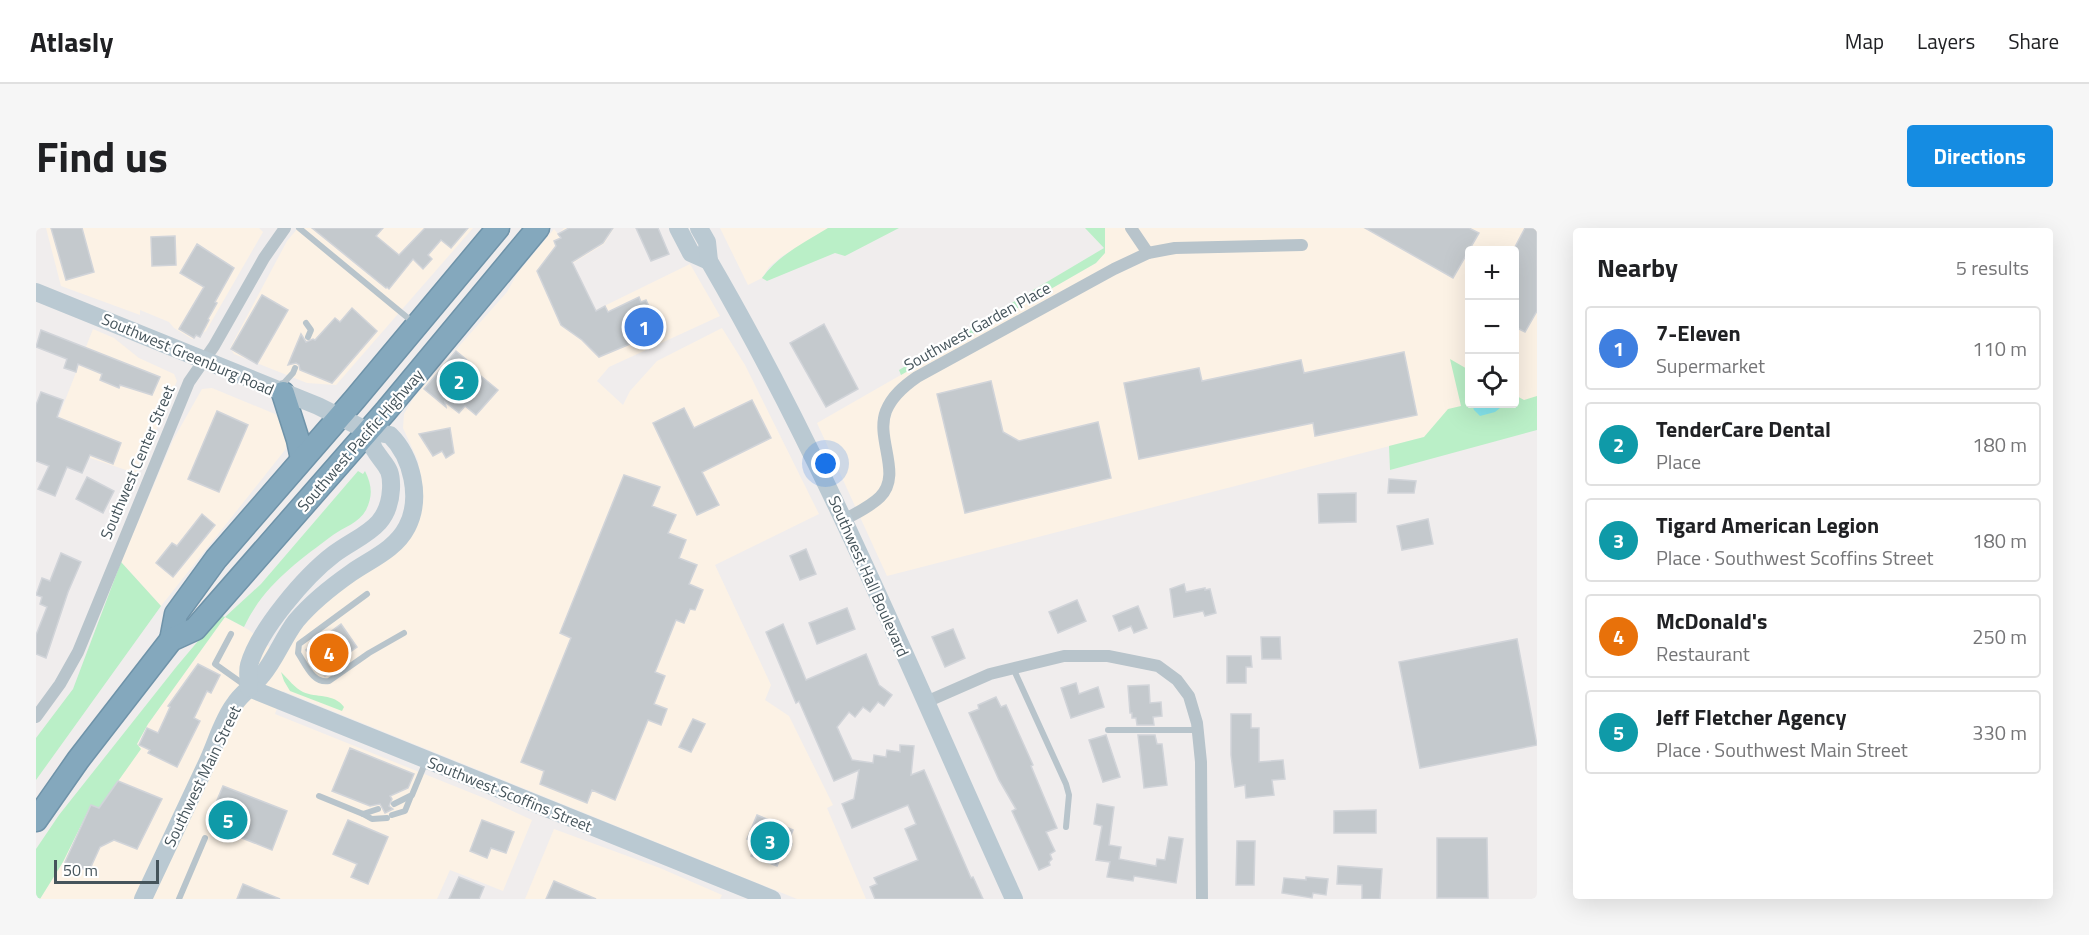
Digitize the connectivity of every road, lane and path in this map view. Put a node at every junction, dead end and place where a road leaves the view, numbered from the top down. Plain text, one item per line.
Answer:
1 (299, 228) edge
2 (538, 228) edge
3 (678, 228) edge
4 (699, 228) edge
5 (1131, 228) edge
6 (282, 229) edge
7 (493, 230) edge
8 (1302, 245) dead end
9 (1148, 253) junction
10 (709, 261) junction
11 (36, 292) edge
12 (306, 323) dead end
13 (417, 326) junction
14 (308, 337) dead end
15 (204, 360) junction
16 (295, 368) dead end
17 (280, 392) junction
18 (339, 416) junction
19 (368, 431) junction
20 (302, 459) junction
21 (844, 520) junction
22 (367, 594) dead end
23 (404, 633) dead end
24 (231, 634) dead end
25 (171, 640) junction
26 (1014, 669) junction
27 (249, 688) junction
28 (926, 702) junction
29 (36, 717) edge
30 (1108, 730) dead end
31 (1198, 730) junction
32 (426, 760) junction
33 (412, 795) junction
34 (319, 796) dead end
35 (394, 804) dead end
36 (378, 809) dead end
37 (363, 814) junction
38 (36, 820) edge
39 (1066, 827) dead end
40 (205, 838) dead end
41 (143, 899) edge
42 (179, 899) edge
43 (772, 899) edge
44 (1014, 899) edge
45 (1202, 899) edge

1 - 13 lane
2 - 19 highway, Southwest Pacific Highway
3 - 10 street, Southwest Hall Boulevard
4 - 10 street, Southwest Hall Boulevard
5 - 9 street
6 - 15 street, Southwest Center Street
7 - 13 highway, Southwest Pacific Highway
8 - 9 street, Southwest Garden Place
9 - 21 street, Southwest Garden Place
10 - 21 street, Southwest Hall Boulevard
11 - 15 street, Southwest Greenburg Road
12 - 14 lane
13 - 18 highway, Southwest Pacific Highway
15 - 17 street, Southwest Greenburg Road
15 - 29 street, Southwest Center Street
16 - 17 lane
17 - 18 street, Southwest Greenburg Road
17 - 20 highway
18 - 19 street, Southwest Main Street
18 - 20 highway, Southwest Pacific Highway
19 - 25 highway, Southwest Pacific Highway
19 - 27 street, Southwest Main Street
19 - 27 street, Southwest Main Street
20 - 25 highway, Southwest Pacific Highway
21 - 28 street, Southwest Hall Boulevard
22 - 23 lane
24 - 27 lane
25 - 38 highway, Southwest Pacific Highway
26 - 28 street
26 - 31 street
26 - 39 lane
27 - 32 street, Southwest Scoffins Street
27 - 41 street, Southwest Main Street
28 - 44 street, Southwest Hall Boulevard
30 - 31 lane
31 - 45 street
32 - 33 lane
32 - 43 street, Southwest Scoffins Street
33 - 35 lane
33 - 37 lane
34 - 37 lane
36 - 37 lane
40 - 42 lane

